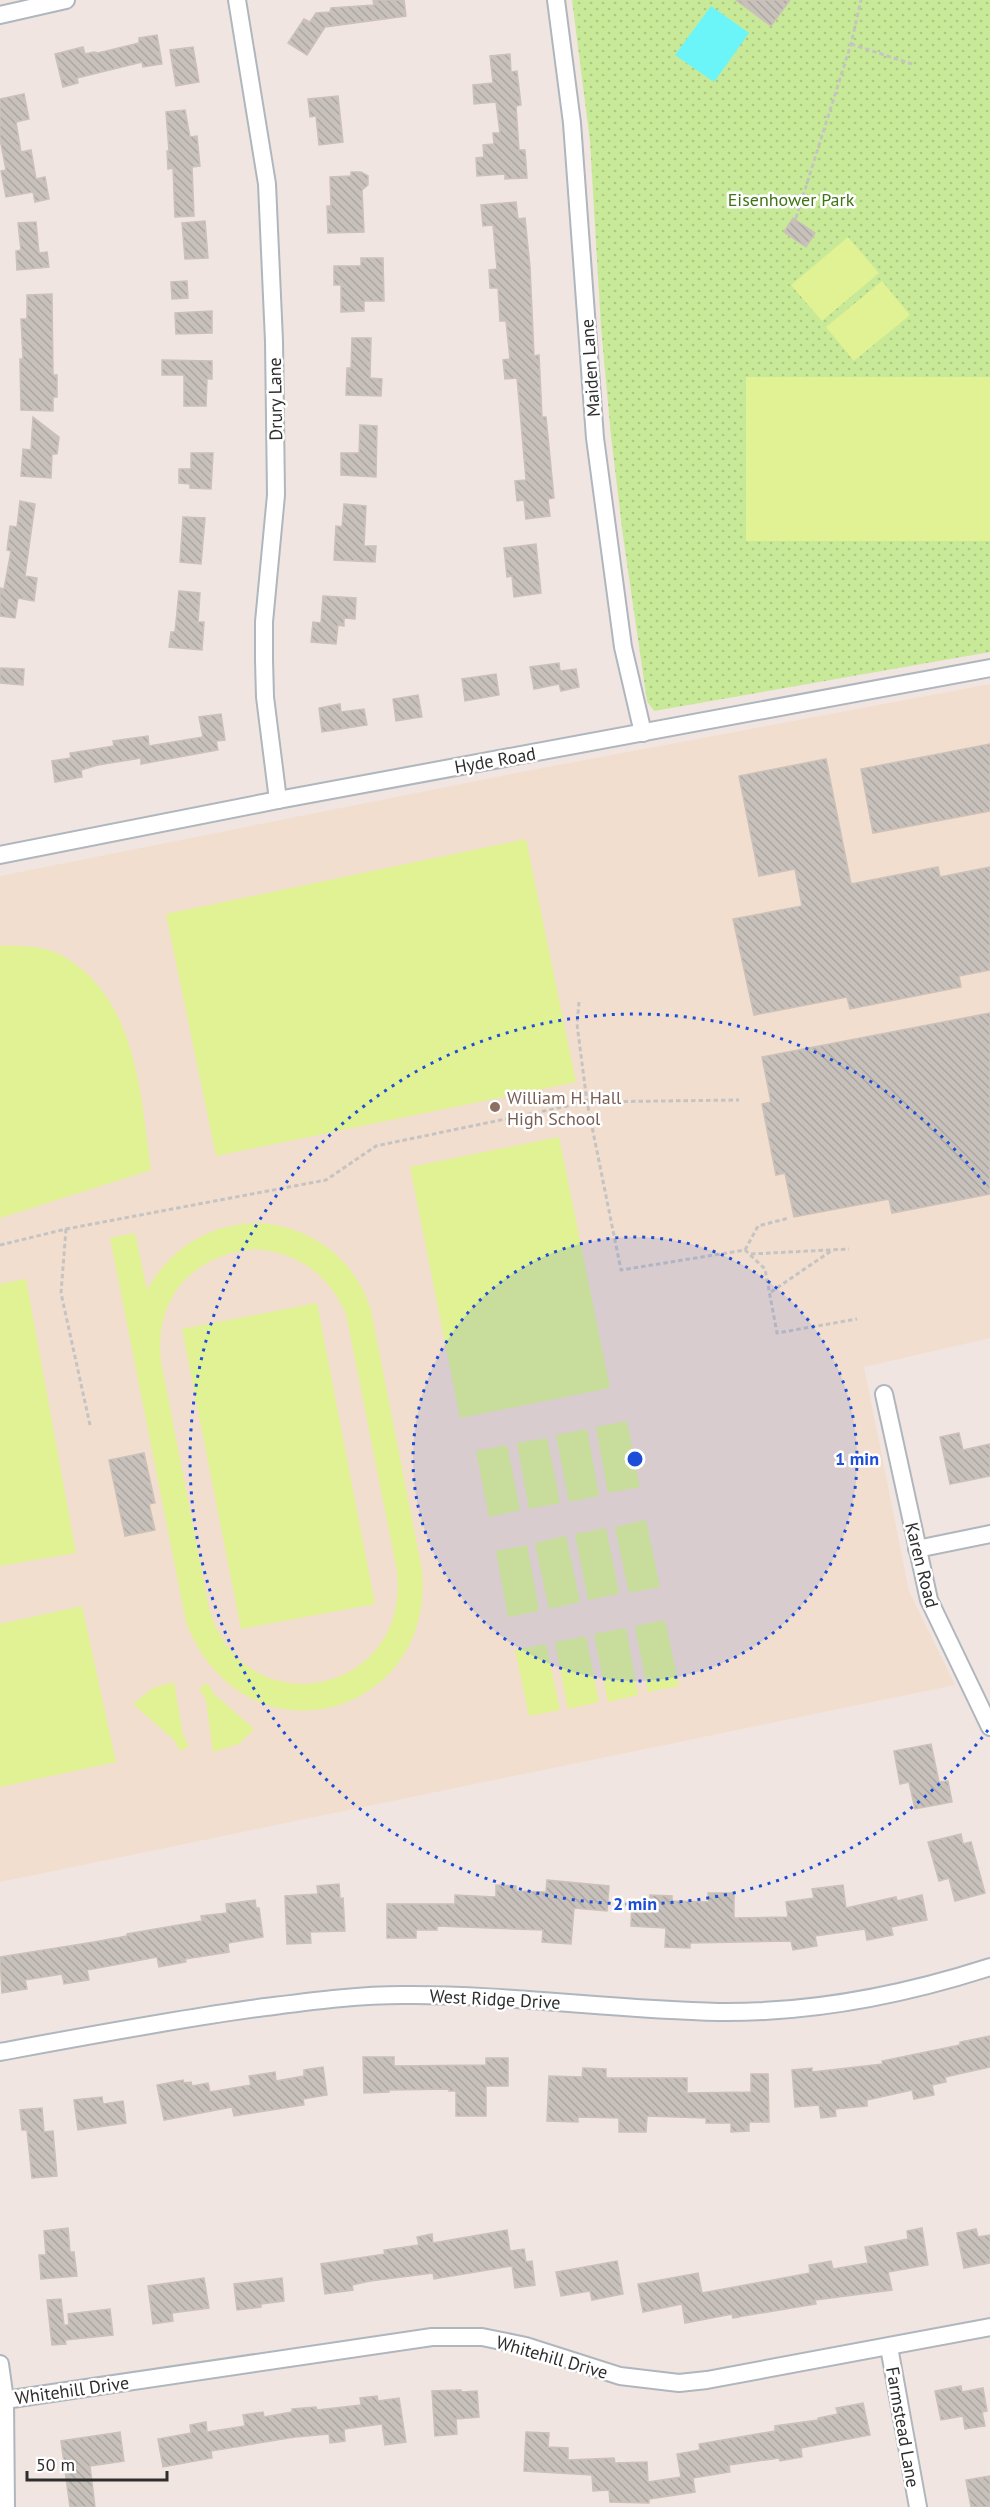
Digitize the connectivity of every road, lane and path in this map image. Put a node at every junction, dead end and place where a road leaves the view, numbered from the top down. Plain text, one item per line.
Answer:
1 (66, 0) edge
2 (237, 0) edge
3 (556, 0) edge
4 (861, 0) edge
5 (0, 15) edge
6 (851, 44) junction
7 (912, 64) dead end
8 (796, 218) dead end
9 (990, 668) edge
10 (643, 732) junction
11 (278, 800) junction
12 (0, 855) edge
13 (579, 1002) dead end
14 (739, 1100) dead end
15 (587, 1102) junction
16 (789, 1218) dead end
17 (66, 1229) junction
18 (0, 1245) edge
19 (849, 1249) dead end
20 (745, 1250) junction
21 (833, 1250) junction
22 (751, 1254) junction
23 (771, 1292) junction
24 (857, 1319) dead end
25 (884, 1394) dead end
26 (90, 1425) dead end
27 (990, 1534) edge
28 (917, 1549) junction
29 (990, 1727) edge
30 (990, 1967) edge
31 (0, 2052) edge
32 (990, 2327) edge
33 (889, 2347) junction
34 (0, 2364) edge
35 (4, 2400) junction
36 (6, 2507) edge
37 (918, 2507) edge

1 - 5 street
2 - 11 street, Drury Lane
3 - 10 street, Maiden Lane
4 - 6 path
6 - 7 path
6 - 8 path
9 - 10 street, Hyde Road
10 - 11 street, Hyde Road
11 - 12 street, Hyde Road
13 - 15 path
14 - 15 path
15 - 17 path
15 - 20 path
16 - 20 path
17 - 18 path
17 - 26 path
19 - 21 path
20 - 22 path
21 - 22 path
21 - 23 path
22 - 23 path
23 - 24 path
25 - 28 street, Karen Road
27 - 28 street
28 - 29 street, Karen Road
30 - 31 street, West Ridge Drive
32 - 33 street, Whitehill Drive
33 - 35 street, Whitehill Drive
33 - 37 street, Farmstead Lane
34 - 35 street
35 - 36 street

